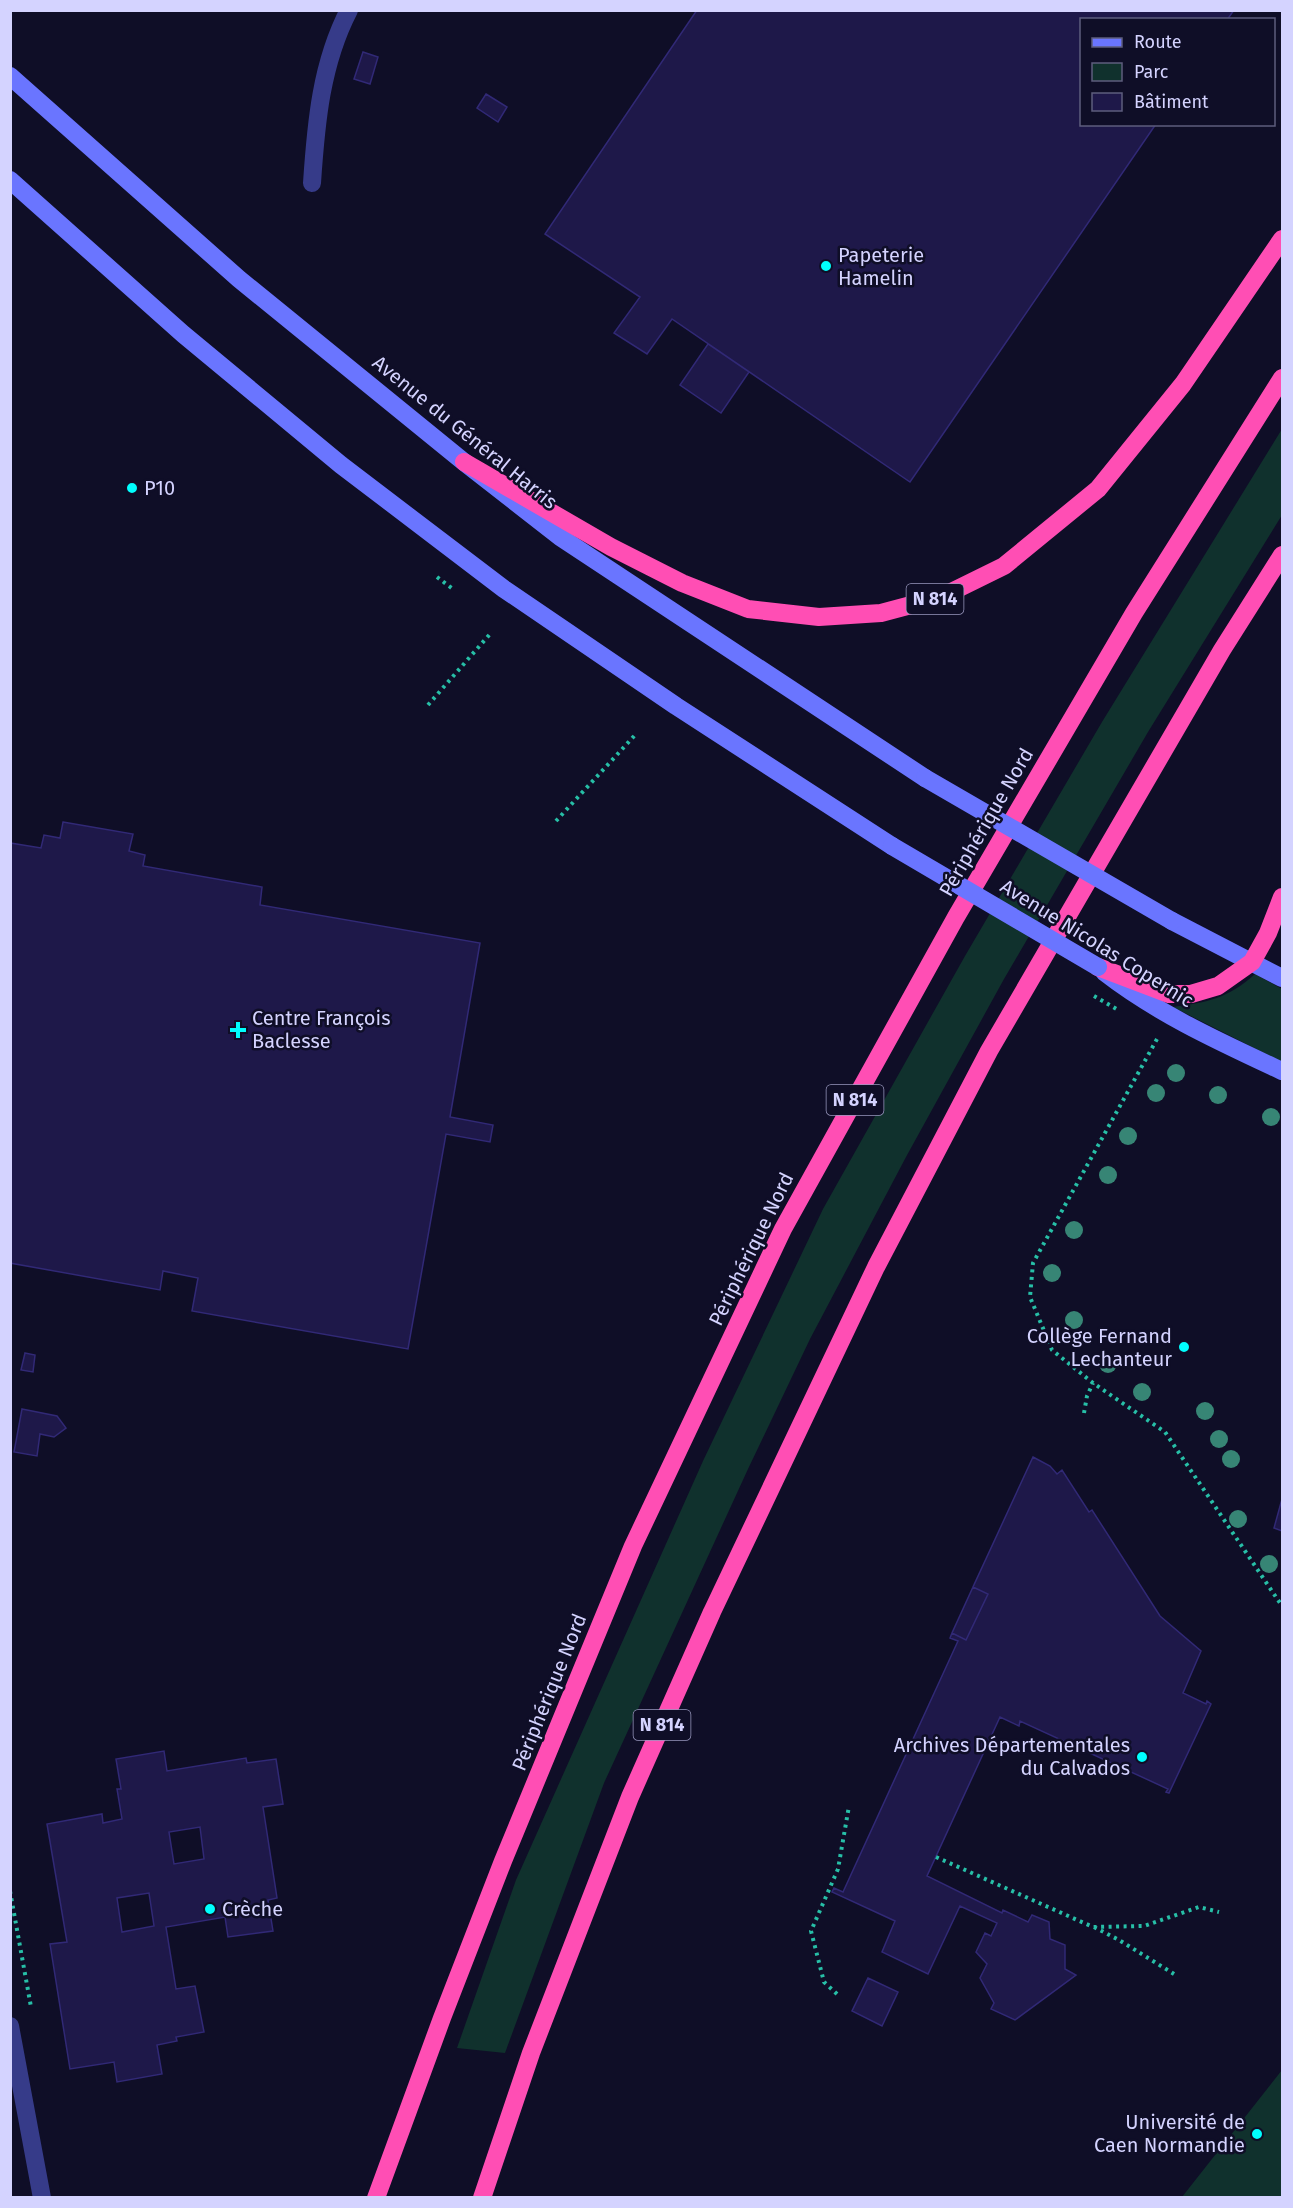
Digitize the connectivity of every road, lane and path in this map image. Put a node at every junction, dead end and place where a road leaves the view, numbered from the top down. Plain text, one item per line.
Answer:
1 (349, 10) edge
2 (10, 76) edge
3 (10, 180) edge
4 (312, 183) dead end
5 (1282, 239) edge
6 (1282, 378) edge
7 (464, 462) junction
8 (1282, 555) edge
9 (490, 634) dead end
10 (428, 705) dead end
11 (636, 734) dead end
12 (556, 821) dead end
13 (1282, 897) edge
14 (1252, 962) junction
15 (1098, 967) joint
16 (1282, 978) edge
17 (1134, 987) junction
18 (1160, 1033) dead end
19 (1282, 1071) edge
20 (1094, 1383) junction
21 (1084, 1413) dead end
22 (1282, 1605) edge
23 (849, 1806) dead end
24 (936, 1857) dead end
25 (10, 1891) edge
26 (1219, 1912) dead end
27 (1093, 1927) junction
28 (1174, 1974) dead end
29 (837, 1994) dead end
30 (33, 2015) dead end
31 (10, 2026) edge
32 (42, 2198) edge
33 (376, 2198) edge
34 (482, 2198) edge

1 - 4 street
2 - 7 main road, Avenue du Général Harris
3 - 15 main road, Avenue Nicolas Copernic, bridge
5 - 7 highway, N 814
6 - 33 highway, Périphérique Nord / N 814
7 - 14 main road, Avenue du Général Harris, bridge
8 - 34 highway, N 814
9 - 10 path
11 - 12 path
13 - 14 highway
14 - 16 main road
14 - 17 highway
15 - 17 highway
17 - 19 main road, Avenue Nicolas Copernic
18 - 20 path
20 - 21 path
20 - 22 path
23 - 29 path
24 - 27 path
25 - 30 path
26 - 27 path
27 - 28 path
31 - 32 street

